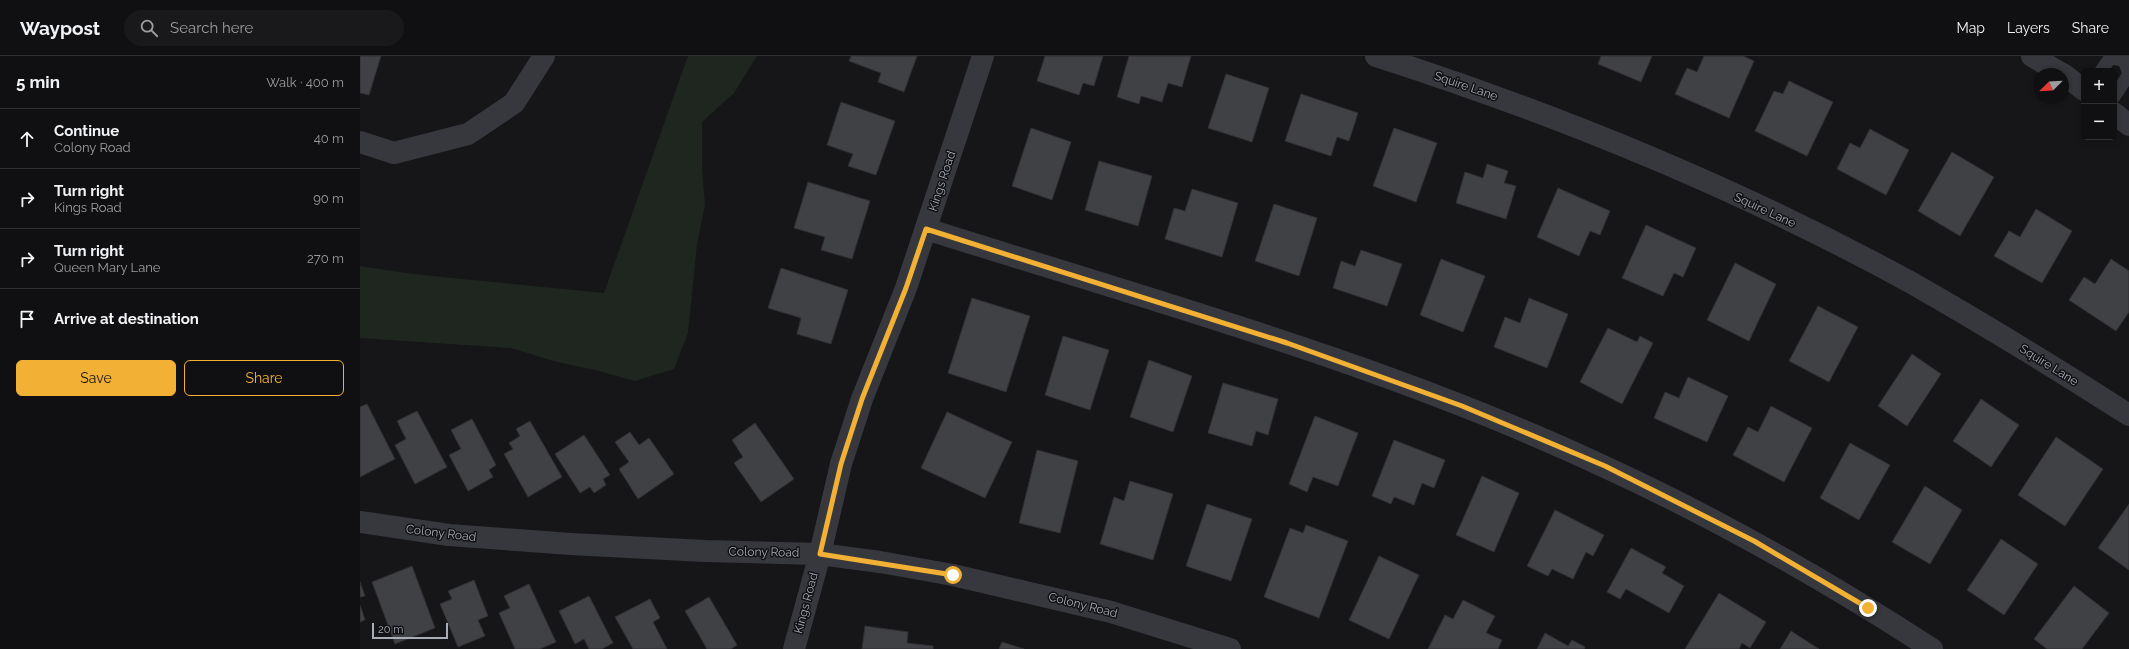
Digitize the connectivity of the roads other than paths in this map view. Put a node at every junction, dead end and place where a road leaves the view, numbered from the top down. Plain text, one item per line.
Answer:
1 (544, 56) edge
2 (983, 56) edge
3 (1376, 56) edge
4 (2032, 56) edge
5 (2125, 58) edge
6 (2053, 68) edge
7 (2103, 68) edge
8 (2069, 79) edge
9 (2081, 88) edge
10 (2117, 92) edge
11 (2117, 115) edge
12 (2129, 124) edge
13 (360, 142) edge
14 (926, 229) junction
15 (2129, 415) edge
16 (360, 522) edge
17 (820, 554) junction
18 (794, 649) edge
19 (1230, 649) edge
20 (1932, 649) edge

1 - 13 street
2 - 14 street, Kings Road
3 - 15 street, Squire Lane
4 - 6 street
5 - 7 lane
5 - 10 lane
8 - 9 street
11 - 12 street
14 - 17 street, Kings Road
14 - 20 street
16 - 17 street, Colony Road
17 - 18 street, Kings Road
17 - 19 street, Colony Road

